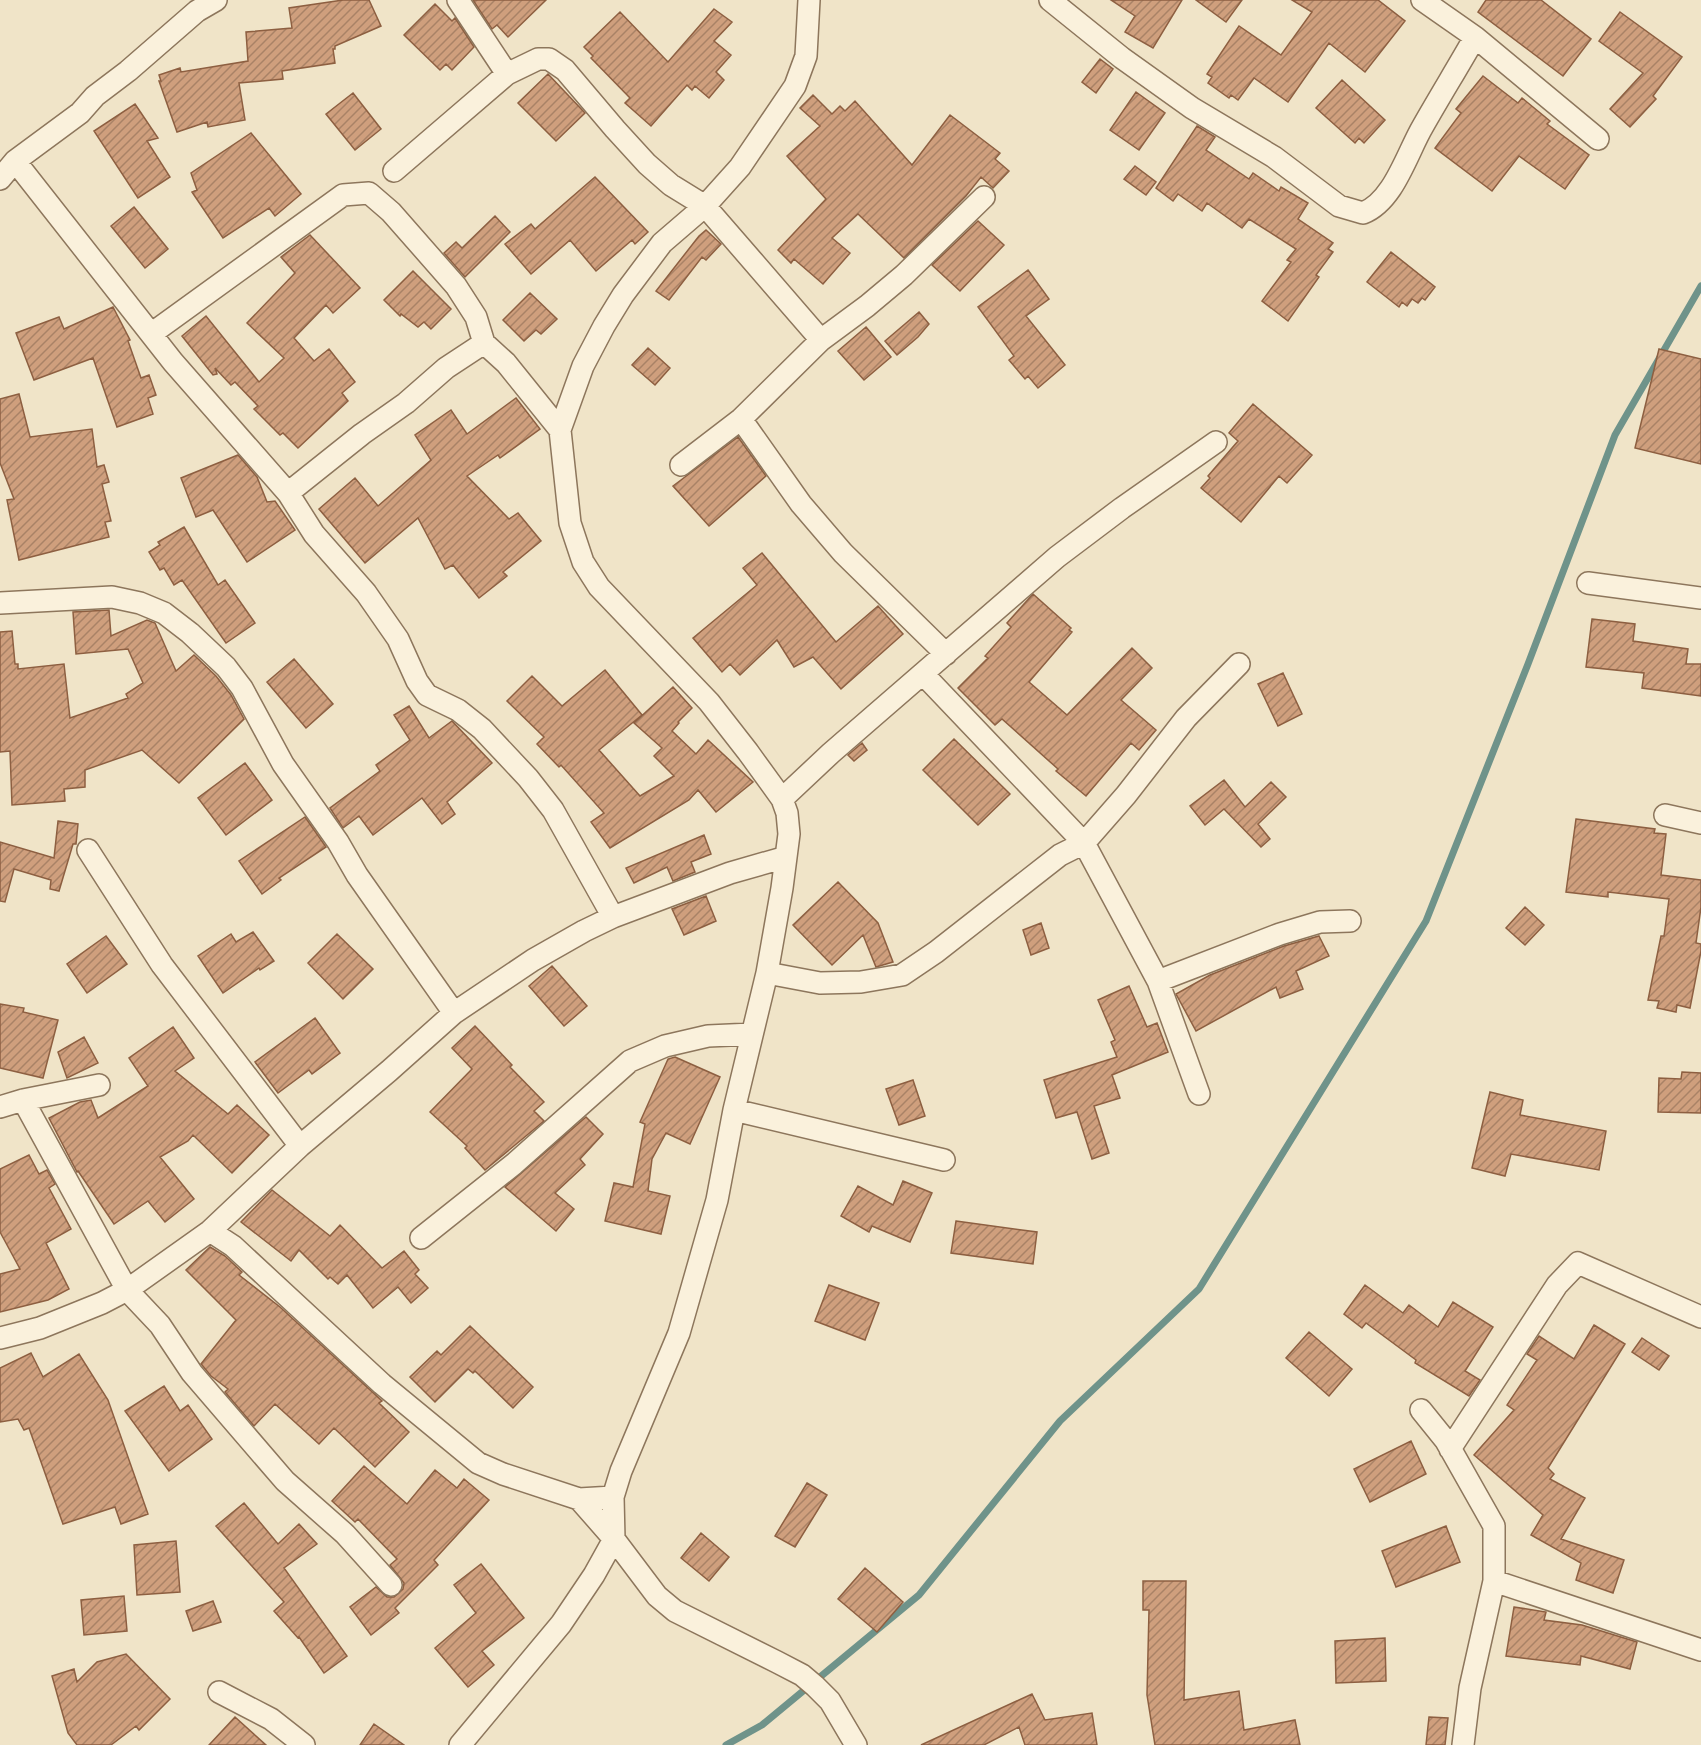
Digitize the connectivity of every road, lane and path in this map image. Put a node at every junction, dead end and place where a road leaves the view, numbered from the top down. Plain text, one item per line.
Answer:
1 (216, 0) edge
2 (458, 0) edge
3 (809, 0) edge
4 (1050, 0) edge
5 (1422, 0) edge
6 (194, 6) edge
7 (1475, 37) junction
8 (507, 74) junction
9 (1598, 139) dead end
10 (15, 161) junction
11 (394, 171) dead end
12 (0, 179) edge
13 (984, 197) dead end
14 (705, 206) junction
15 (152, 334) junction
16 (821, 340) junction
17 (484, 344) junction
18 (741, 419) junction
19 (561, 430) junction
20 (1216, 442) dead end
21 (681, 465) dead end
22 (288, 493) junction
23 (1588, 583) dead end
24 (1701, 598) edge
25 (0, 603) edge
26 (946, 654) junction
27 (1239, 664) dead end
28 (923, 674) junction
29 (782, 800) junction
30 (1665, 815) dead end
31 (1701, 823) edge
32 (1084, 843) junction
33 (88, 850) dead end
34 (786, 857) junction
35 (614, 917) junction
36 (1350, 921) dead end
37 (767, 973) junction
38 (1158, 981) junction
39 (454, 1013) junction
40 (752, 1034) junction
41 (99, 1085) dead end
42 (1199, 1094) dead end
43 (22, 1100) junction
44 (0, 1107) edge
45 (734, 1110) junction
46 (300, 1146) junction
47 (944, 1160) dead end
48 (210, 1231) junction
49 (422, 1238) dead end
50 (127, 1290) junction
51 (1701, 1317) edge
52 (0, 1338) edge
53 (1421, 1410) dead end
54 (1450, 1449) junction
55 (612, 1497) junction
56 (579, 1498) junction
57 (614, 1539) junction
58 (1494, 1581) junction
59 (391, 1585) dead end
60 (1701, 1650) edge
61 (219, 1692) dead end
62 (304, 1745) edge
63 (460, 1745) edge
64 (856, 1745) edge
65 (1463, 1745) edge

1 - 6 street
2 - 8 street
3 - 14 street
4 - 7 street
5 - 7 street
6 - 10 street
7 - 9 street
8 - 11 street
8 - 14 street
10 - 12 street
10 - 15 street
13 - 16 street
14 - 16 street
14 - 19 street
15 - 17 street
15 - 22 street
16 - 18 street
17 - 19 street
17 - 22 street
18 - 21 street
18 - 26 street
19 - 29 street
20 - 26 street
22 - 35 street
23 - 24 street
25 - 39 street
26 - 28 street
27 - 32 street
28 - 29 street
28 - 32 street
29 - 34 street
30 - 31 street
32 - 37 street
32 - 38 street
33 - 46 street
34 - 35 street
34 - 37 street
35 - 39 street
36 - 38 street
37 - 40 street
38 - 42 street
39 - 46 street
40 - 45 street
40 - 49 street
41 - 43 street
43 - 44 street
43 - 50 street
45 - 47 street
45 - 55 street
46 - 48 street
48 - 50 street
48 - 56 street
50 - 52 street
50 - 59 street
51 - 54 street
53 - 54 street
54 - 58 street
55 - 56 street
55 - 57 street
56 - 57 street
57 - 63 street
57 - 64 street
58 - 60 street
58 - 65 street
61 - 62 street

